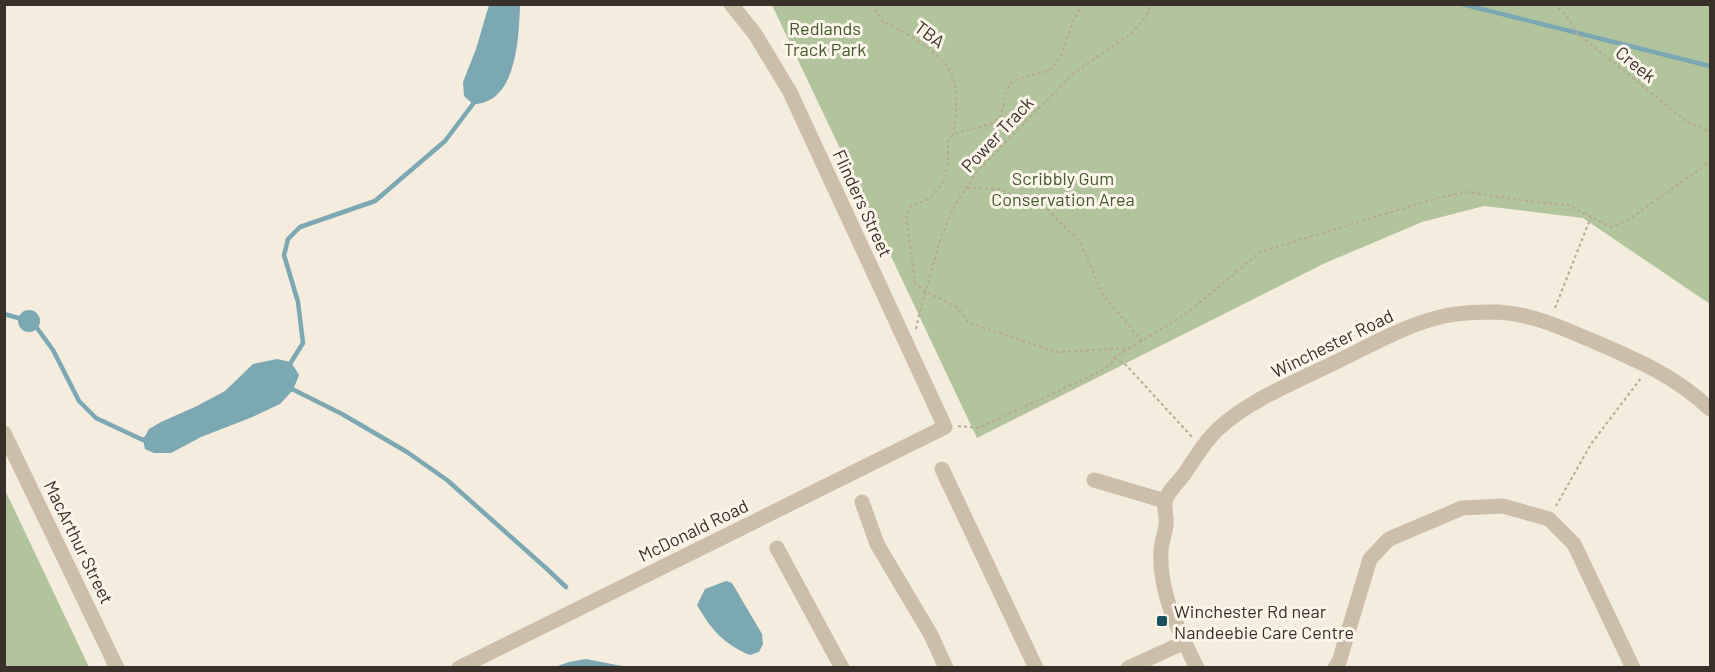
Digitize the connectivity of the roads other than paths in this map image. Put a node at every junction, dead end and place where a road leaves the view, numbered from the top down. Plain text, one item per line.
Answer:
1 (731, 4) edge
2 (1710, 409) edge
3 (945, 427) joint
4 (4, 433) edge
5 (942, 468) dead end
6 (1094, 480) dead end
7 (1165, 501) junction
8 (862, 502) dead end
9 (777, 548) dead end
10 (1185, 642) junction
11 (1341, 666) edge
12 (117, 668) edge
13 (459, 668) edge
14 (842, 668) edge
15 (946, 668) edge
16 (1036, 668) edge
17 (1128, 668) edge
18 (1197, 668) edge
19 (1633, 668) edge

1 - 3 street, Flinders Street
2 - 7 street, Winchester Road
3 - 13 street, McDonald Road
4 - 12 street, MacArthur Street
5 - 16 street
6 - 7 street
7 - 10 street
8 - 15 street
9 - 14 street
10 - 17 street
10 - 18 street
11 - 19 street

